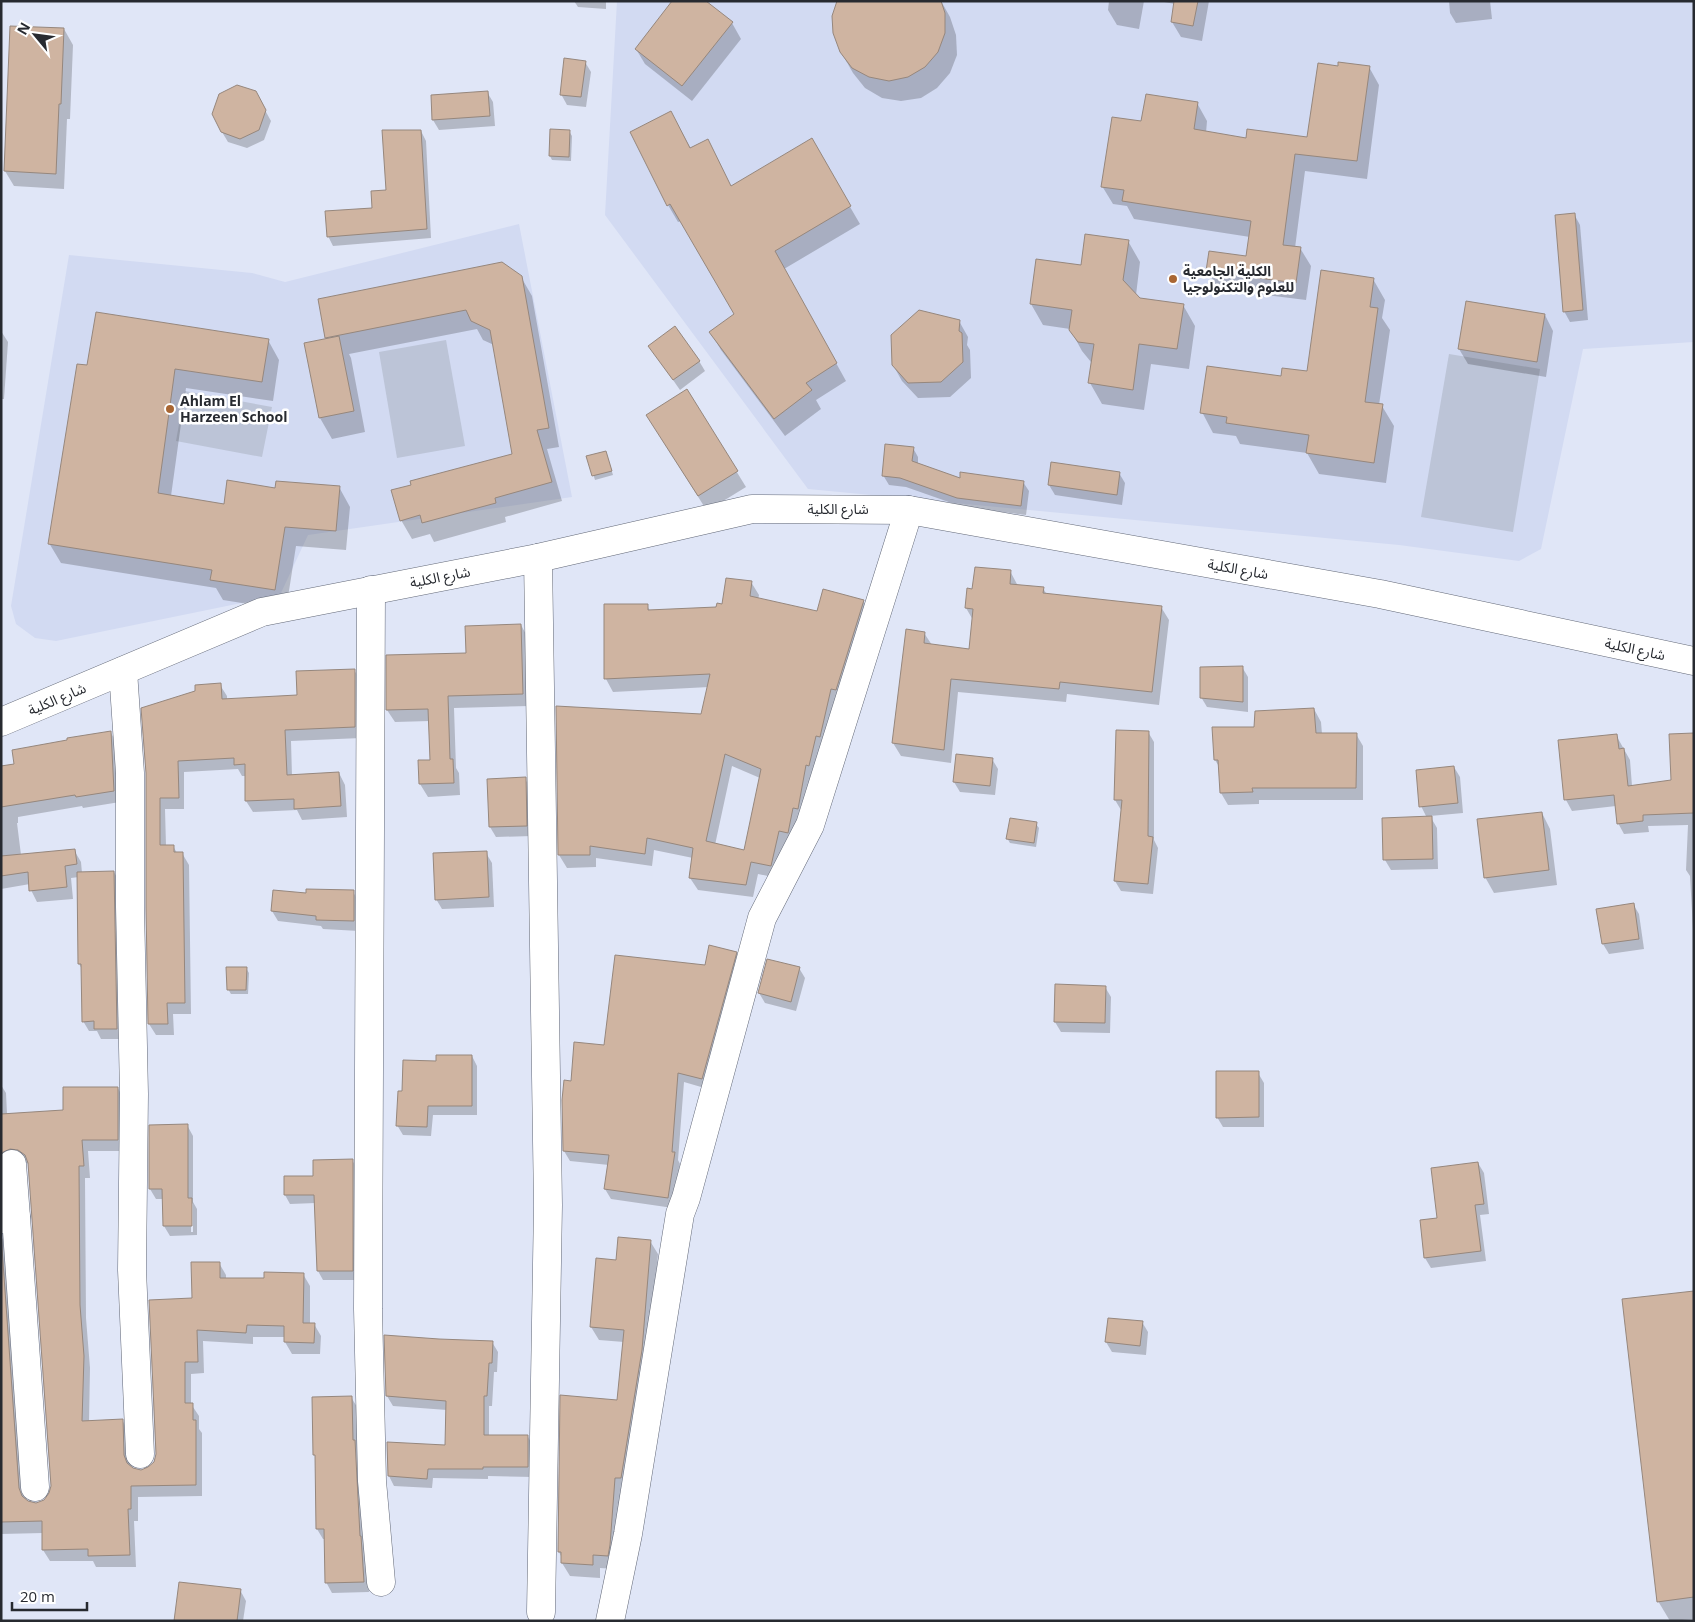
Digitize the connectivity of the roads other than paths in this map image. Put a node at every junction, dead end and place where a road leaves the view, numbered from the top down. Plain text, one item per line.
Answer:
1 (909, 510) junction
2 (538, 558) junction
3 (371, 590) junction
4 (1694, 661) edge
5 (122, 671) junction
6 (1, 722) edge
7 (12, 1164) dead end
8 (9, 1218) edge
9 (140, 1454) dead end
10 (35, 1487) dead end
11 (381, 1582) dead end
12 (541, 1612) dead end
13 (610, 1621) edge

1 - 2 street, شارع الكلية
1 - 4 street, شارع الكلية
1 - 13 street
2 - 3 street, شارع الكلية
2 - 12 street
3 - 5 street, شارع الكلية
3 - 11 street
5 - 6 street, شارع الكلية
5 - 9 street
7 - 8 street
8 - 10 street

